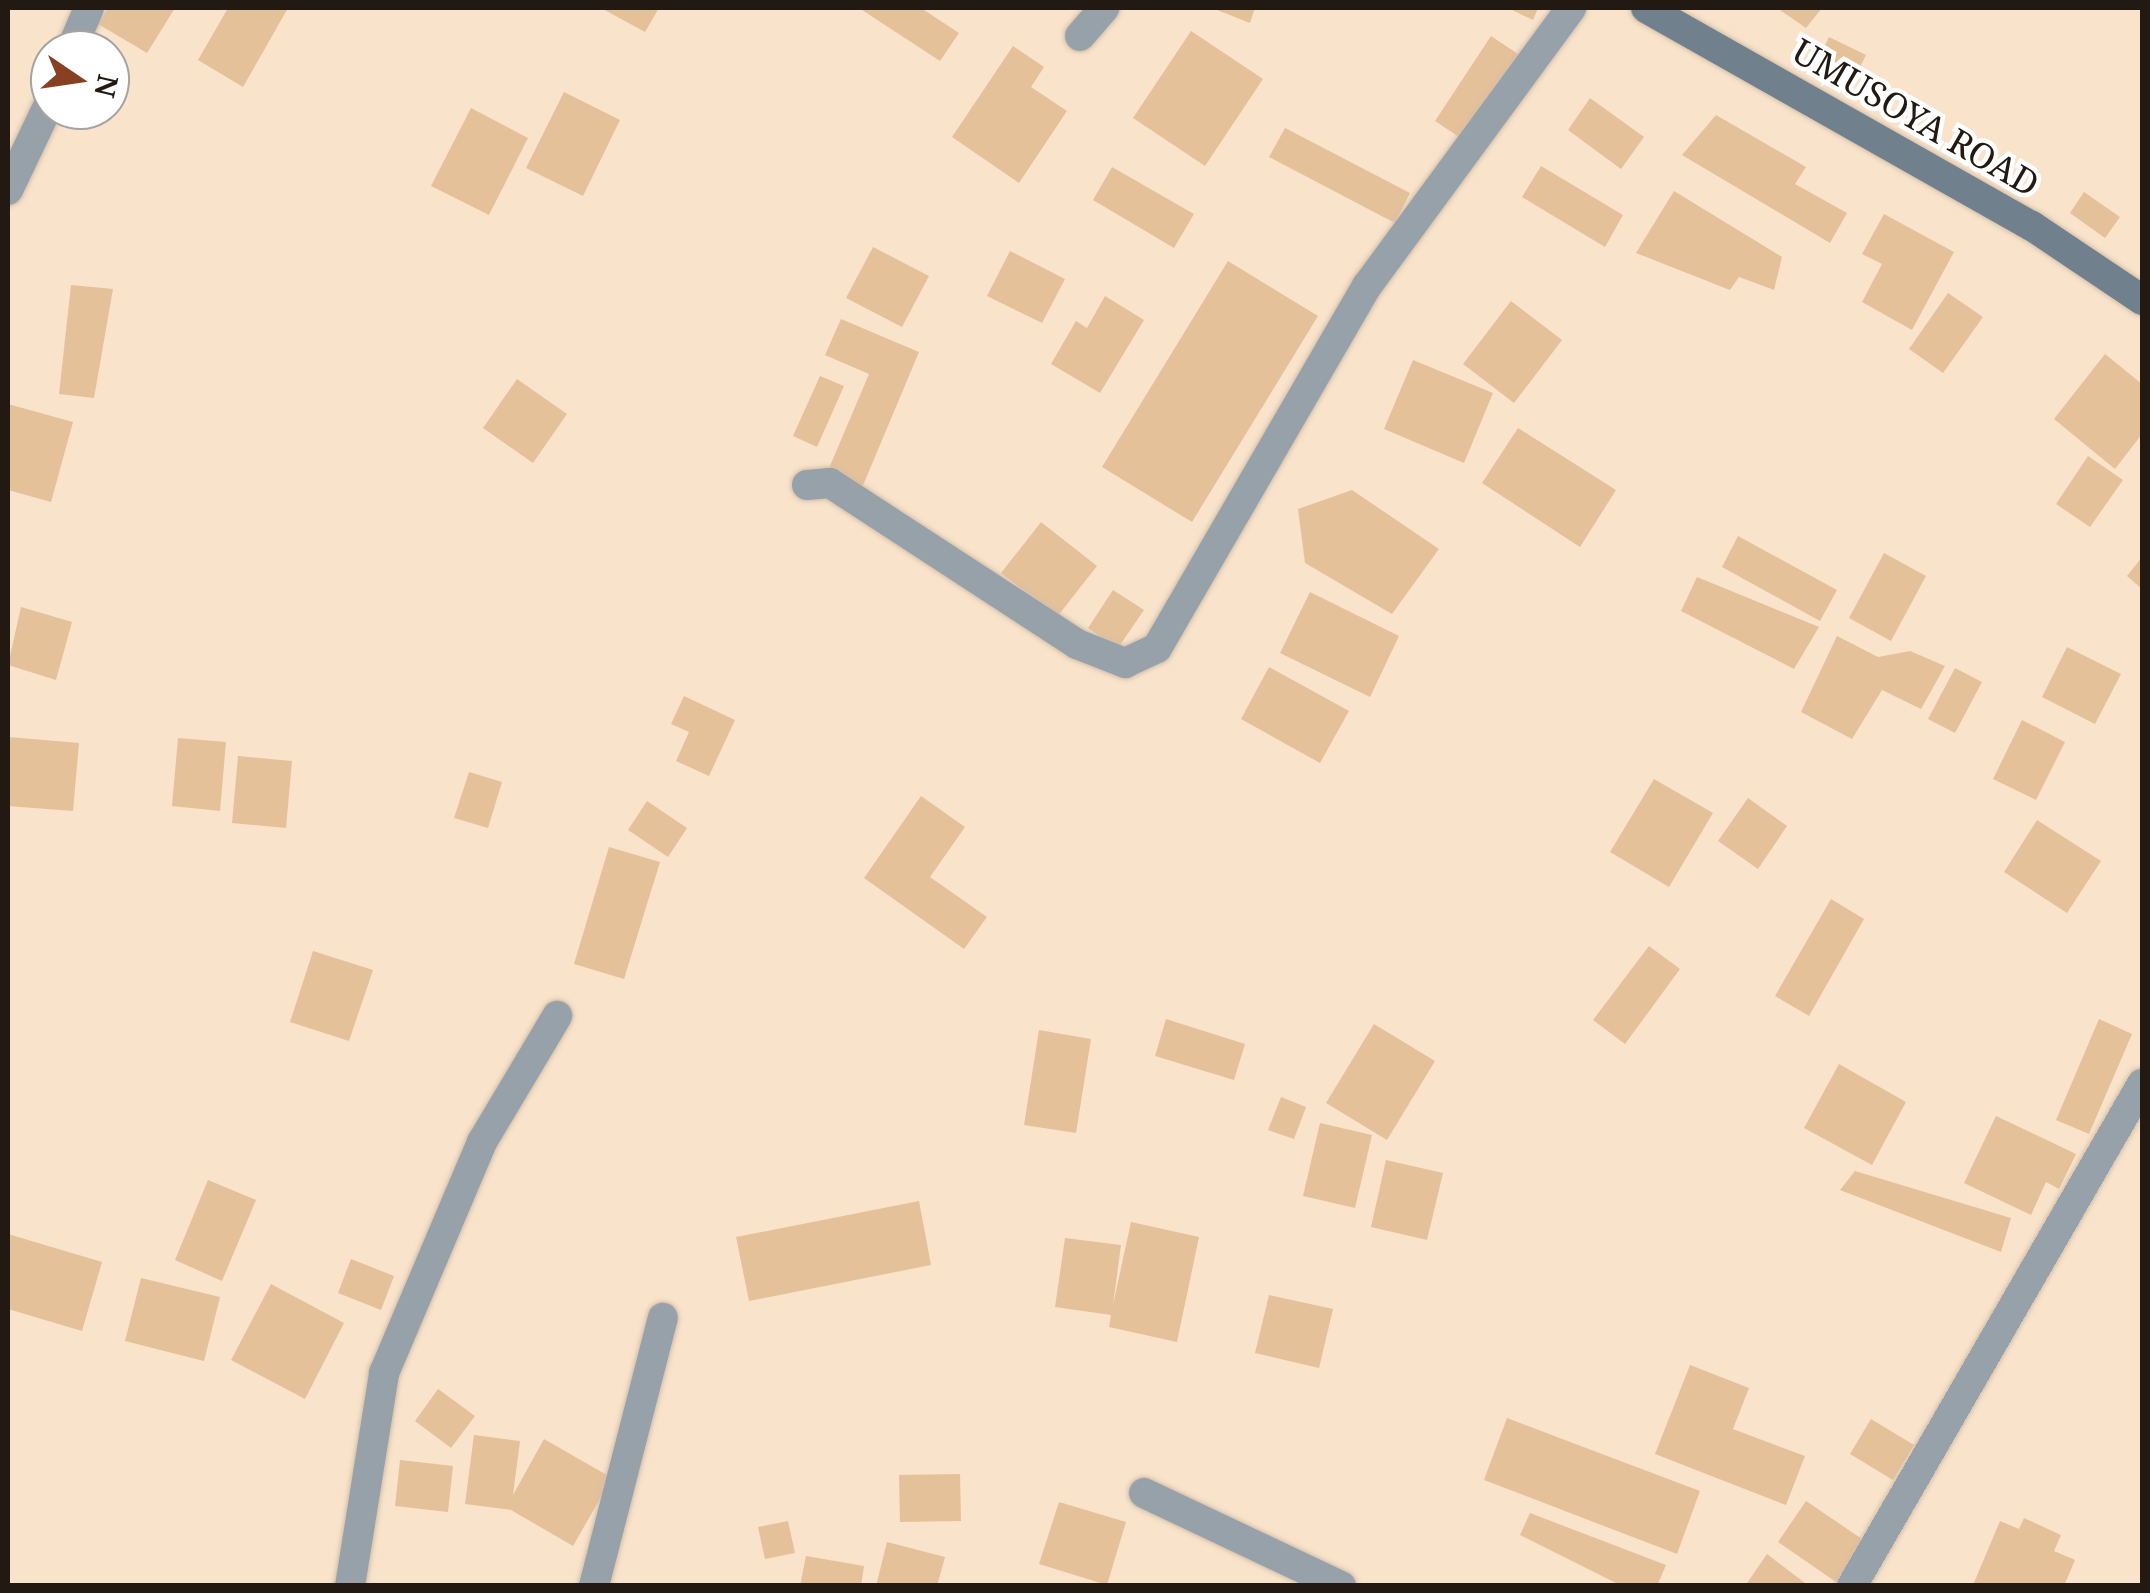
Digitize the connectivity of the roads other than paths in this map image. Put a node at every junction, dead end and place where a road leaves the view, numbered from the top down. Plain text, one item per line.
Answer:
1 (1104, 8) edge
2 (1570, 8) edge
3 (1646, 8) edge
4 (1080, 36) dead end
5 (37, 130) edge
6 (8, 190) edge
7 (2142, 300) edge
8 (807, 486) dead end
9 (557, 1016) dead end
10 (2142, 1084) edge
11 (663, 1318) dead end
12 (1144, 1494) dead end
13 (350, 1586) edge
14 (594, 1586) edge
15 (1341, 1586) edge
16 (1852, 1586) edge

1 - 4 street
2 - 8 street
3 - 7 main road, UMUSOYA ROAD
5 - 6 street
9 - 13 street
10 - 16 street
11 - 14 street
12 - 15 street

